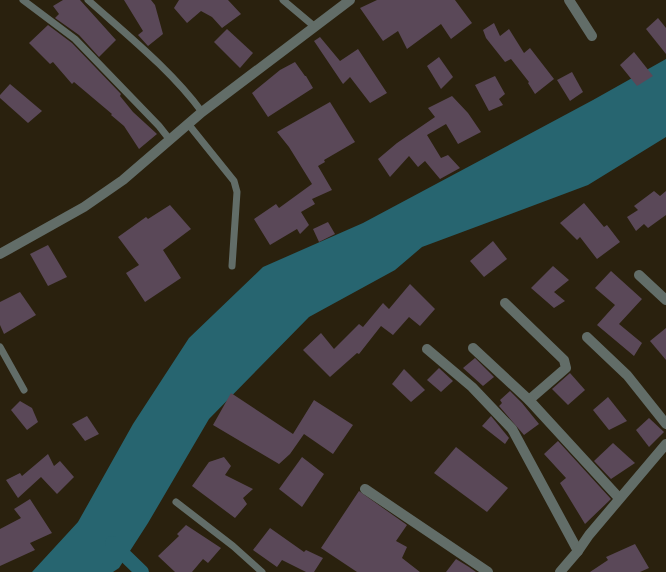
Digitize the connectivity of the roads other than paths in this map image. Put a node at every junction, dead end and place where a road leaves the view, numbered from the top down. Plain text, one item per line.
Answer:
1 (23, 0) edge
2 (88, 0) edge
3 (283, 0) edge
4 (350, 0) edge
5 (569, 0) edge
6 (315, 26) junction
7 (592, 36) dead end
8 (202, 112) junction
9 (189, 125) junction
10 (170, 140) junction
11 (0, 254) edge
12 (232, 266) dead end
13 (640, 275) dead end
14 (666, 300) edge
15 (505, 303) dead end
16 (587, 337) dead end
17 (0, 347) edge
18 (473, 348) dead end
19 (427, 349) dead end
20 (24, 390) dead end
21 (529, 400) junction
22 (666, 424) edge
23 (666, 444) edge
24 (365, 489) dead end
25 (619, 498) junction
26 (176, 502) dead end
27 (578, 551) junction
28 (262, 572) edge
29 (488, 572) edge
30 (560, 572) edge

1 - 10 lane
2 - 8 lane
3 - 6 lane
4 - 6 street
5 - 7 street
6 - 8 street
8 - 9 street
9 - 10 street
9 - 12 lane
10 - 11 street
13 - 14 street
15 - 21 street
16 - 22 street
17 - 20 lane
18 - 21 street
19 - 27 street
21 - 25 street
23 - 25 street
24 - 29 street
25 - 27 street
26 - 28 lane
27 - 30 street

